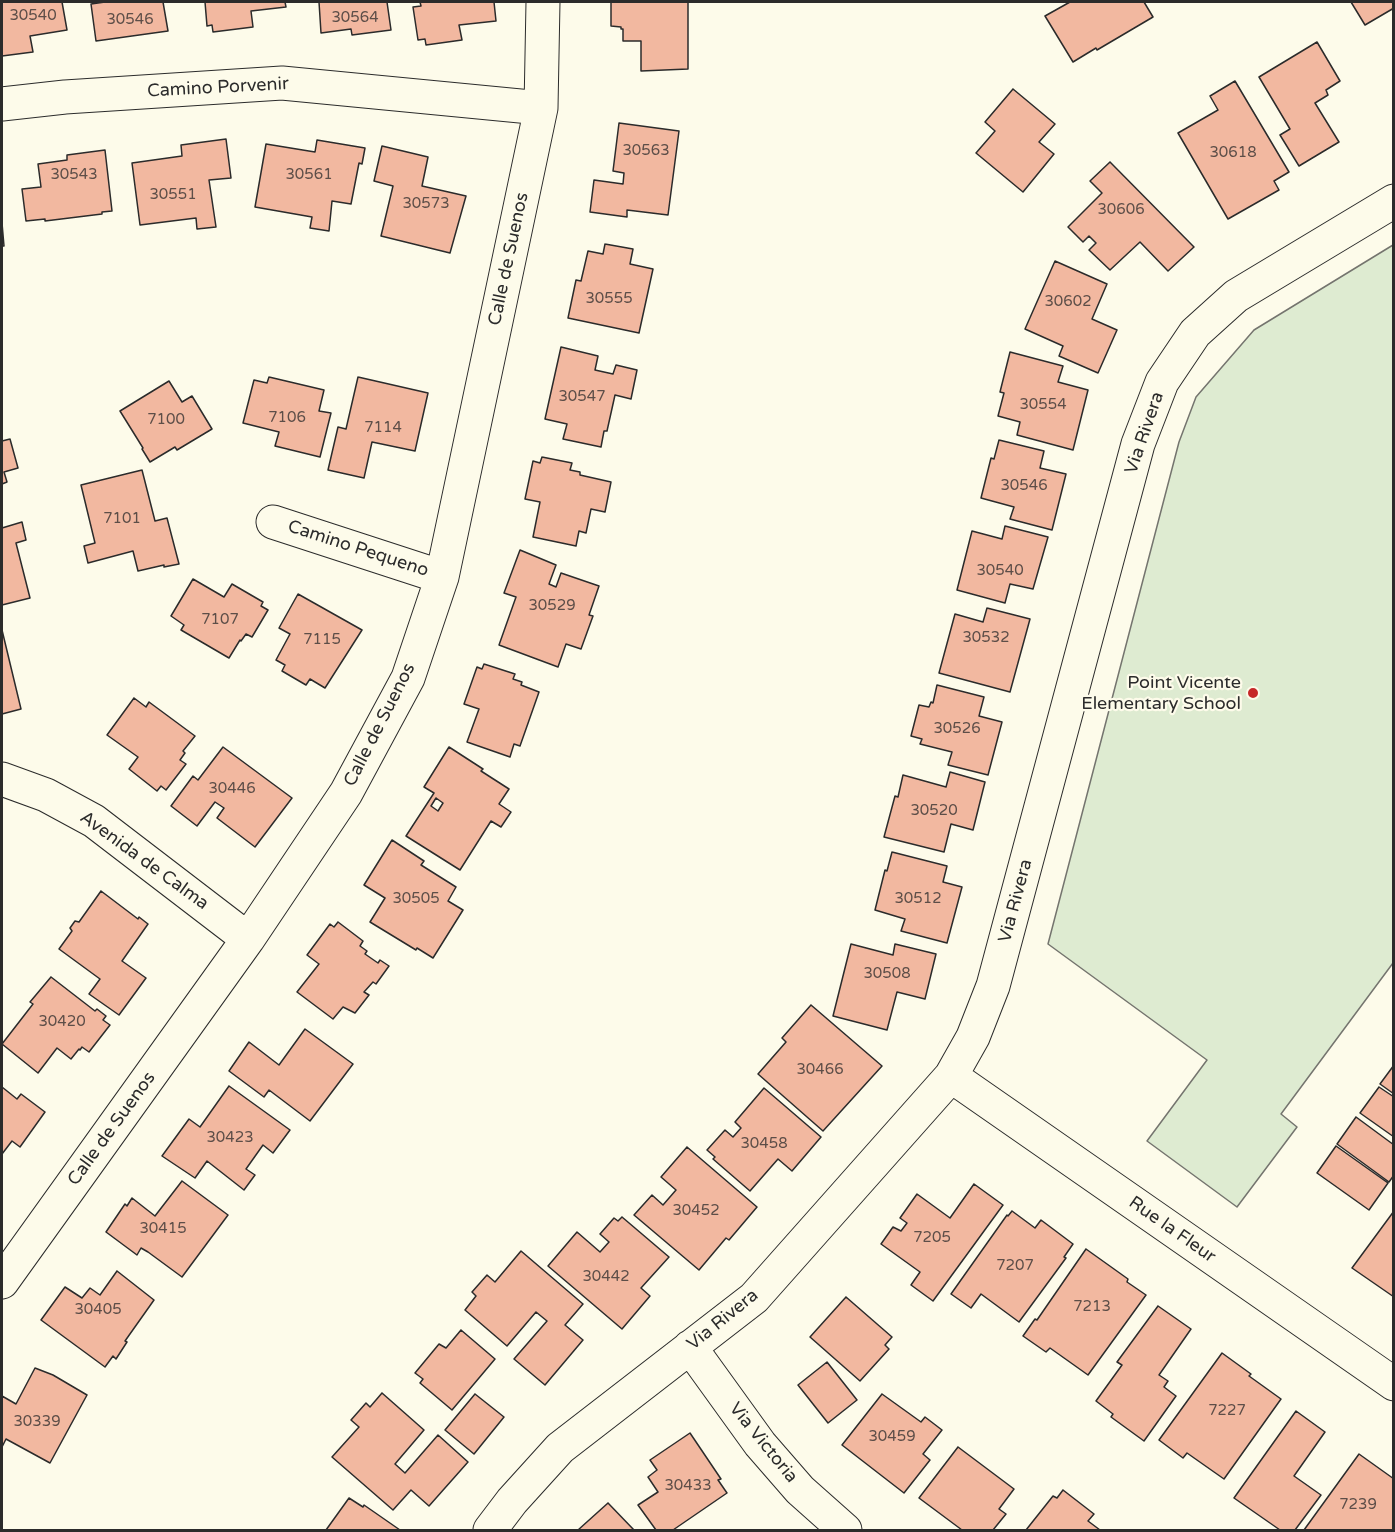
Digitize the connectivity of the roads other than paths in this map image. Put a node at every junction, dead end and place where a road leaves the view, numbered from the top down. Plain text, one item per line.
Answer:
1 (543, 2) edge
2 (2, 104) edge
3 (541, 108) junction
4 (1394, 201) edge
5 (273, 522) dead end
6 (442, 577) junction
7 (2, 779) edge
8 (248, 939) junction
9 (951, 1076) junction
10 (2, 1282) edge
11 (690, 1347) junction
12 (1394, 1384) edge
13 (490, 1530) edge
14 (845, 1530) edge

1 - 3 street, Calle de Suenos
2 - 3 street, Camino Porvenir
3 - 6 street, Calle de Suenos
4 - 9 street, Via Rivera
5 - 6 street, Camino Pequeno
6 - 8 street, Calle de Suenos
7 - 8 street, Avenida de Calma
8 - 10 street, Calle de Suenos
9 - 11 street, Via Rivera
9 - 12 street, Rue la Fleur
11 - 13 street, Via Rivera
11 - 14 street, Via Victoria

